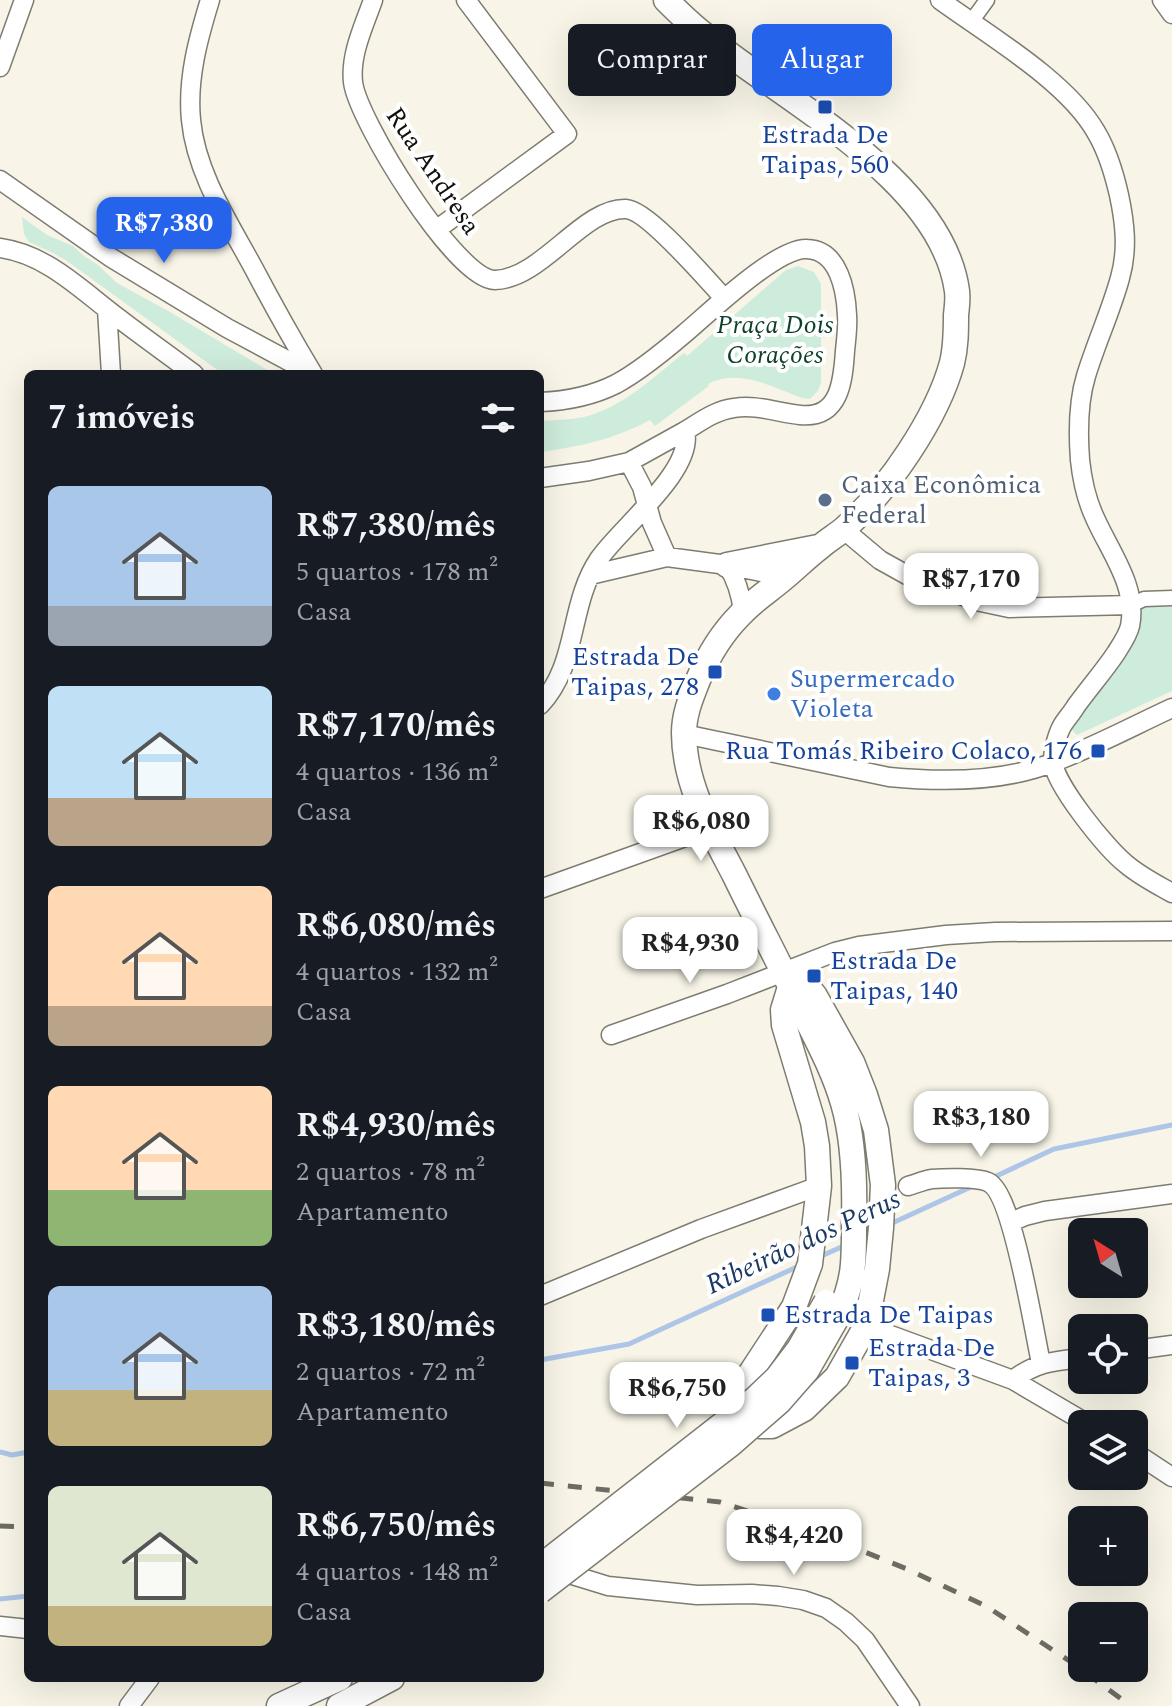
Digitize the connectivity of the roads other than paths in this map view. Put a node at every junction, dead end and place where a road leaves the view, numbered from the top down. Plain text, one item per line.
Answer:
1 (24, 0) edge
2 (210, 0) edge
3 (373, 0) edge
4 (466, 0) edge
5 (666, 0) edge
6 (940, 0) edge
7 (987, 0) edge
8 (1162, 0) edge
9 (1172, 14) edge
10 (971, 22) junction
11 (0, 67) edge
12 (0, 180) edge
13 (436, 230) junction
14 (0, 248) edge
15 (724, 298) junction
16 (107, 309) junction
17 (111, 370) edge
18 (189, 370) edge
19 (306, 370) edge
20 (311, 370) edge
21 (544, 402) edge
22 (685, 431) junction
23 (629, 462) junction
24 (544, 477) edge
25 (648, 505) junction
26 (843, 529) junction
27 (820, 546) junction
28 (667, 557) junction
29 (727, 565) junction
30 (590, 575) junction
31 (786, 577) junction
32 (1172, 598) edge
33 (1131, 605) junction
34 (743, 612) junction
35 (544, 701) edge
36 (1172, 708) edge
37 (684, 734) junction
38 (1053, 763) junction
39 (710, 828) junction
40 (544, 888) edge
41 (1172, 893) edge
42 (1172, 931) edge
43 (787, 980) junction
44 (611, 1035) dead end
45 (819, 1186) junction
46 (908, 1186) dead end
47 (1172, 1194) edge
48 (1011, 1222) junction
49 (544, 1294) edge
50 (832, 1308) junction
51 (866, 1326) junction
52 (1172, 1345) edge
53 (1148, 1348) edge
54 (1068, 1360) edge
55 (1041, 1363) junction
56 (1013, 1380) junction
57 (1068, 1412) edge
58 (1148, 1461) edge
59 (1172, 1477) edge
60 (544, 1563) edge
61 (544, 1567) edge
62 (544, 1588) edge
63 (0, 1626) edge
64 (24, 1629) edge
65 (147, 1682) edge
66 (331, 1682) edge
67 (384, 1682) edge
68 (129, 1706) edge
69 (279, 1706) edge
70 (339, 1706) edge
71 (910, 1706) edge

1 - 11 street
2 - 20 street
3 - 13 street, Rua Andresa
4 - 13 street
5 - 26 main road
6 - 10 street
7 - 10 street
8 - 9 street
10 - 33 street
12 - 19 street
13 - 15 street, Rua Andresa
14 - 16 street
15 - 21 street
15 - 22 street
16 - 17 street
16 - 18 street
22 - 23 street
22 - 25 street
23 - 24 street
23 - 25 street
25 - 28 street
25 - 30 street
26 - 27 main road
26 - 33 street
27 - 29 main road
27 - 31 main road
28 - 29 street
28 - 30 street
29 - 31 street
29 - 34 street
30 - 35 street
31 - 34 main road
32 - 33 street
33 - 38 street
34 - 37 main road
36 - 38 street
37 - 38 street
37 - 39 main road
38 - 41 street
39 - 40 street
39 - 43 main road
42 - 43 street
43 - 44 street
43 - 45 main road
43 - 50 main road
43 - 51 main road
45 - 49 street
45 - 51 main road
46 - 48 street
47 - 48 street
48 - 55 street
50 - 60 main road, bridge
50 - 62 main road, bridge
51 - 56 street
52 - 53 street
54 - 55 street
55 - 56 street
56 - 57 street
58 - 59 street
61 - 71 street
63 - 64 street
65 - 68 street
66 - 69 main road
67 - 70 main road

